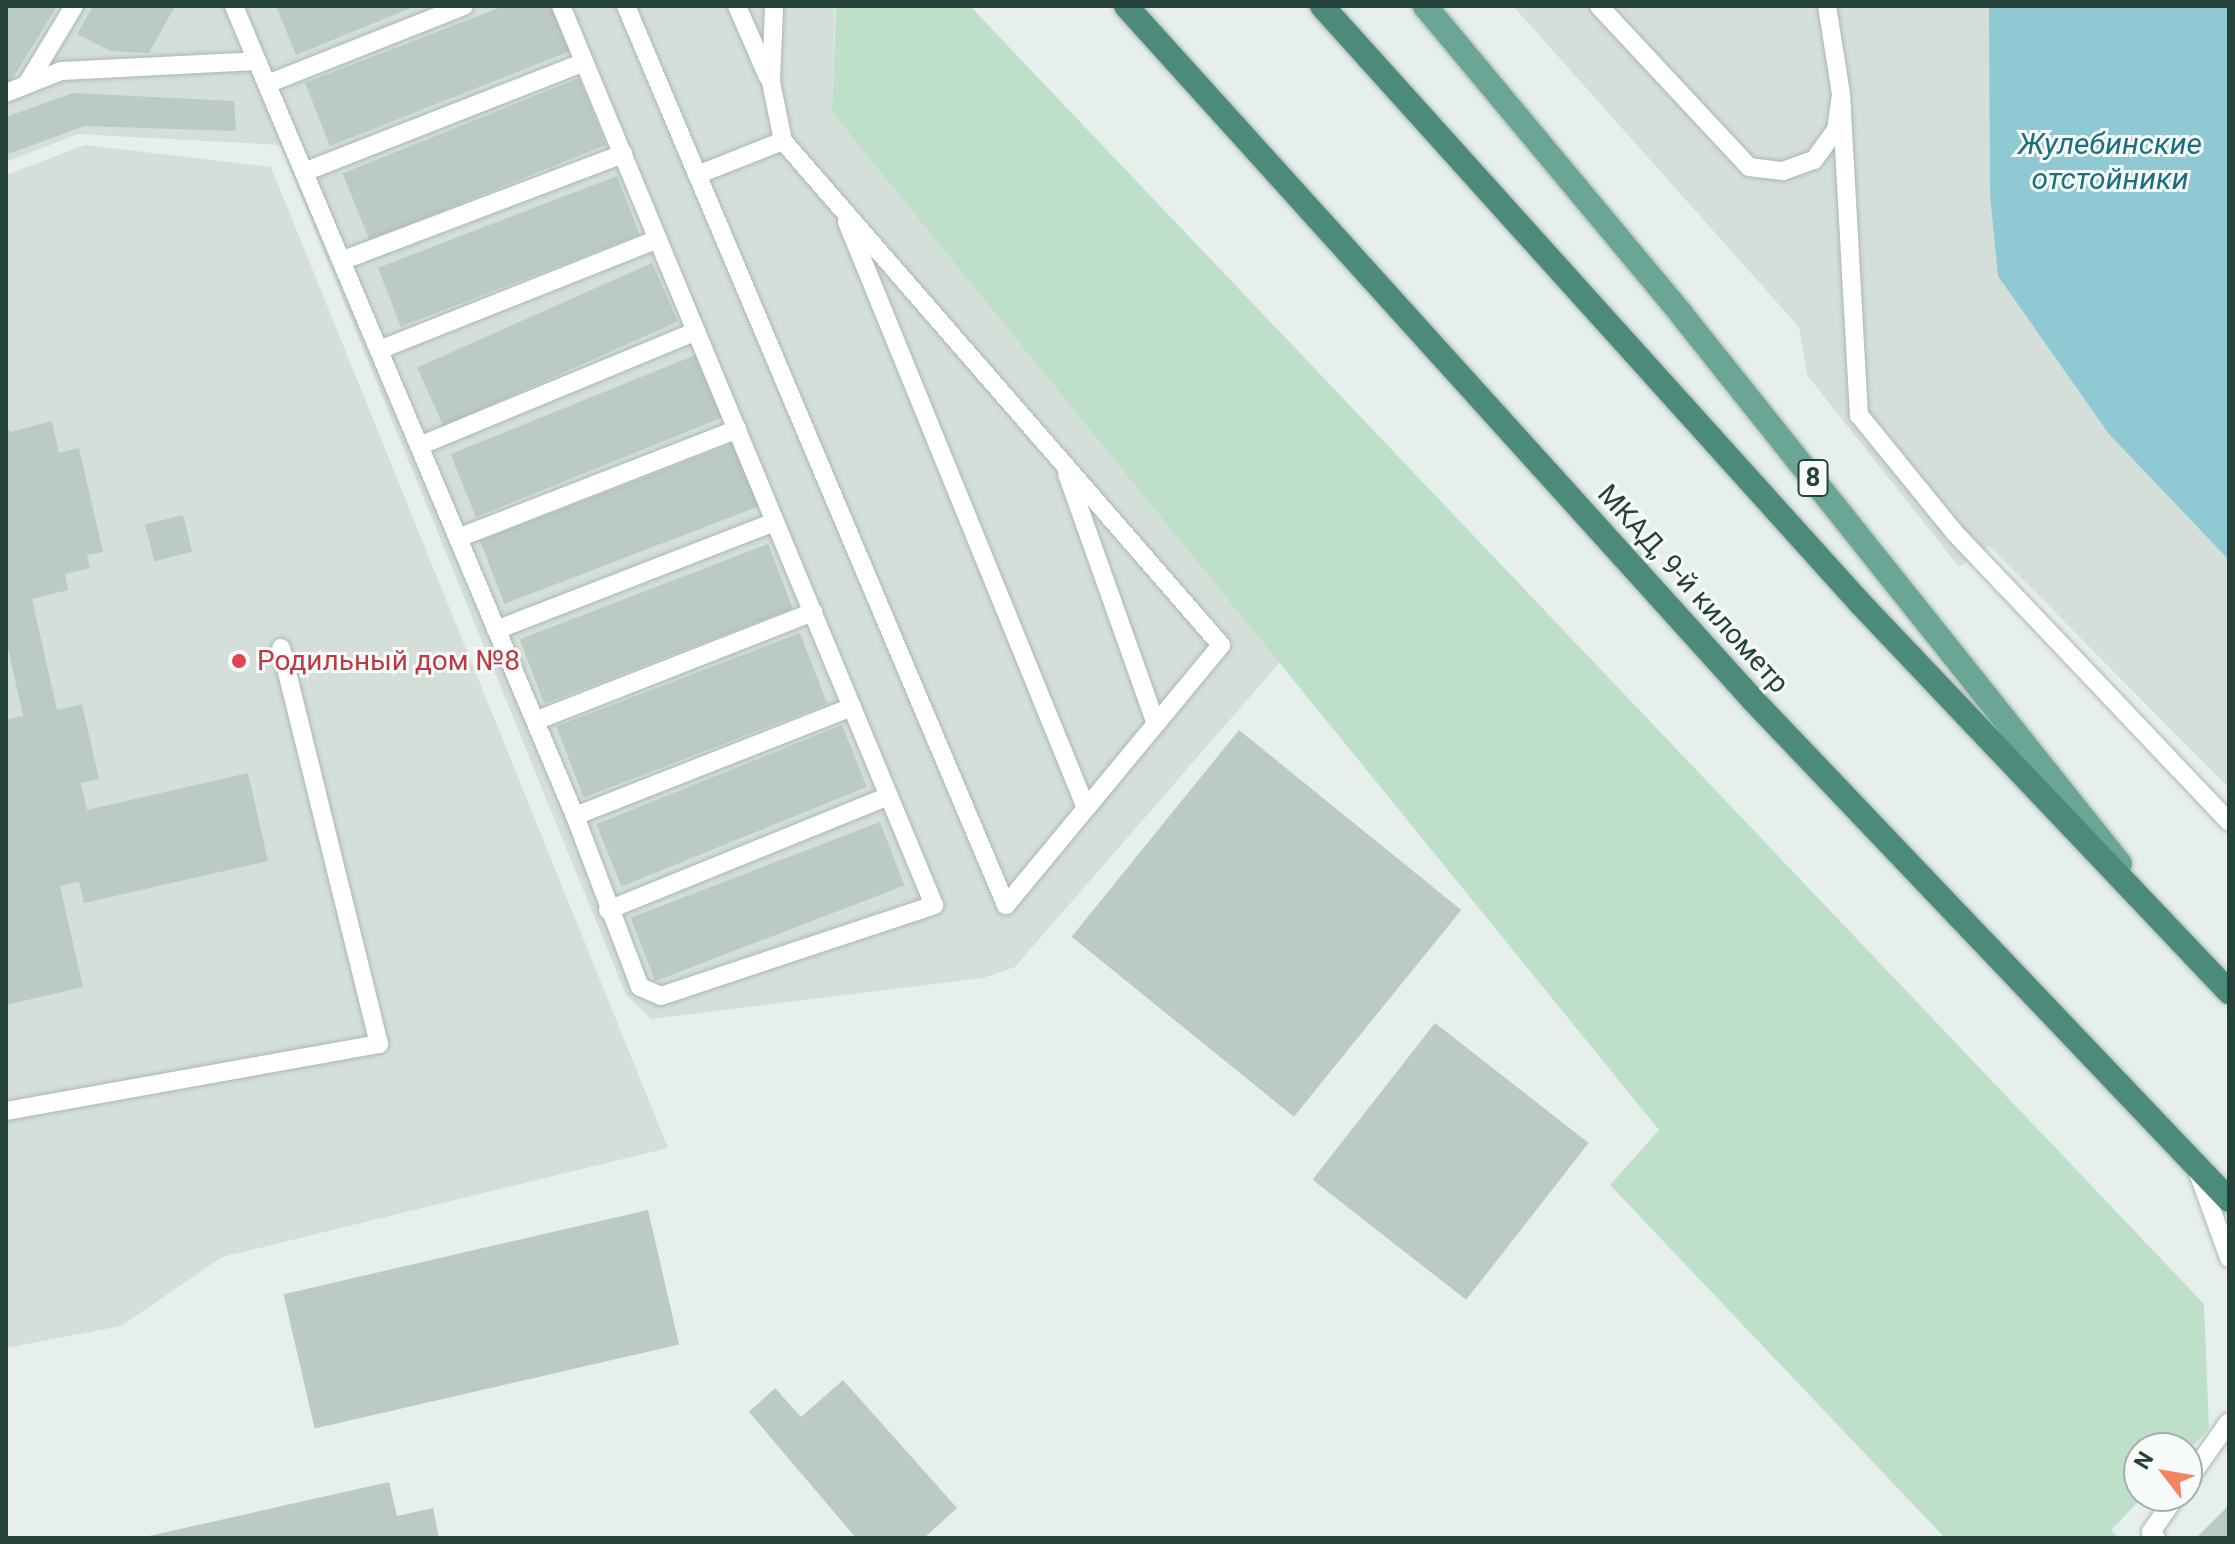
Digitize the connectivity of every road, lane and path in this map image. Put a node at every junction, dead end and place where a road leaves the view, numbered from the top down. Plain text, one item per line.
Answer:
1 (74, 6) edge
2 (234, 6) edge
3 (464, 6) edge
4 (561, 6) edge
5 (626, 6) edge
6 (737, 6) edge
7 (774, 6) edge
8 (1126, 6) edge
9 (1322, 6) edge
10 (1425, 6) edge
11 (1599, 6) edge
12 (1827, 6) edge
13 (257, 61) junction
14 (584, 62) junction
15 (771, 82) junction
16 (27, 84) junction
17 (267, 84) junction
18 (6, 93) edge
19 (1841, 94) junction
20 (783, 141) junction
21 (623, 154) junction
22 (304, 172) junction
23 (697, 175) junction
24 (842, 208) junction
25 (658, 239) junction
26 (341, 261) junction
27 (696, 331) junction
28 (379, 350) junction
29 (737, 429) junction
30 (419, 446) junction
31 (1064, 464) junction
32 (775, 522) junction
33 (458, 538) junction
34 (813, 612) junction
35 (496, 630) junction
36 (281, 648) dead end
37 (852, 707) junction
38 (535, 721) junction
39 (1156, 724) junction
40 (889, 796) junction
41 (1086, 808) junction
42 (575, 816) junction
43 (2229, 822) edge
44 (608, 910) junction
45 (2194, 956) junction
46 (2229, 992) edge
47 (6, 1111) edge
48 (2196, 1166) junction
49 (2229, 1200) edge
50 (2229, 1258) edge
51 (2229, 1422) edge
52 (2203, 1459) edge
53 (2165, 1512) edge
54 (2156, 1538) edge

1 - 16 lane
2 - 13 lane
3 - 17 lane
4 - 14 lane
5 - 23 lane
6 - 15 lane
7 - 15 lane
8 - 48 highway, МКАД, 9-й километр
9 - 45 highway
10 - 45 main road, 8
11 - 19 lane
12 - 19 lane
13 - 16 lane
13 - 17 lane
14 - 21 lane
14 - 22 lane
15 - 20 lane
16 - 18 lane
17 - 22 lane
19 - 43 lane
20 - 23 lane
20 - 24 lane
21 - 25 lane
21 - 26 lane
22 - 26 lane
23 - 41 lane
24 - 31 lane
24 - 41 lane
25 - 27 lane
25 - 28 lane
26 - 28 lane
27 - 29 lane
27 - 30 lane
28 - 30 lane
29 - 32 lane
29 - 33 lane
30 - 33 lane
31 - 39 lane
31 - 39 lane
32 - 34 lane
32 - 35 lane
33 - 35 lane
34 - 37 lane
34 - 38 lane
35 - 38 lane
36 - 47 lane
37 - 40 lane
37 - 42 lane
38 - 42 lane
39 - 41 lane
40 - 44 lane
40 - 44 lane
42 - 44 lane
45 - 46 highway
48 - 49 highway, МКАД, 9-й километр
48 - 50 lane
51 - 52 lane
53 - 54 lane

